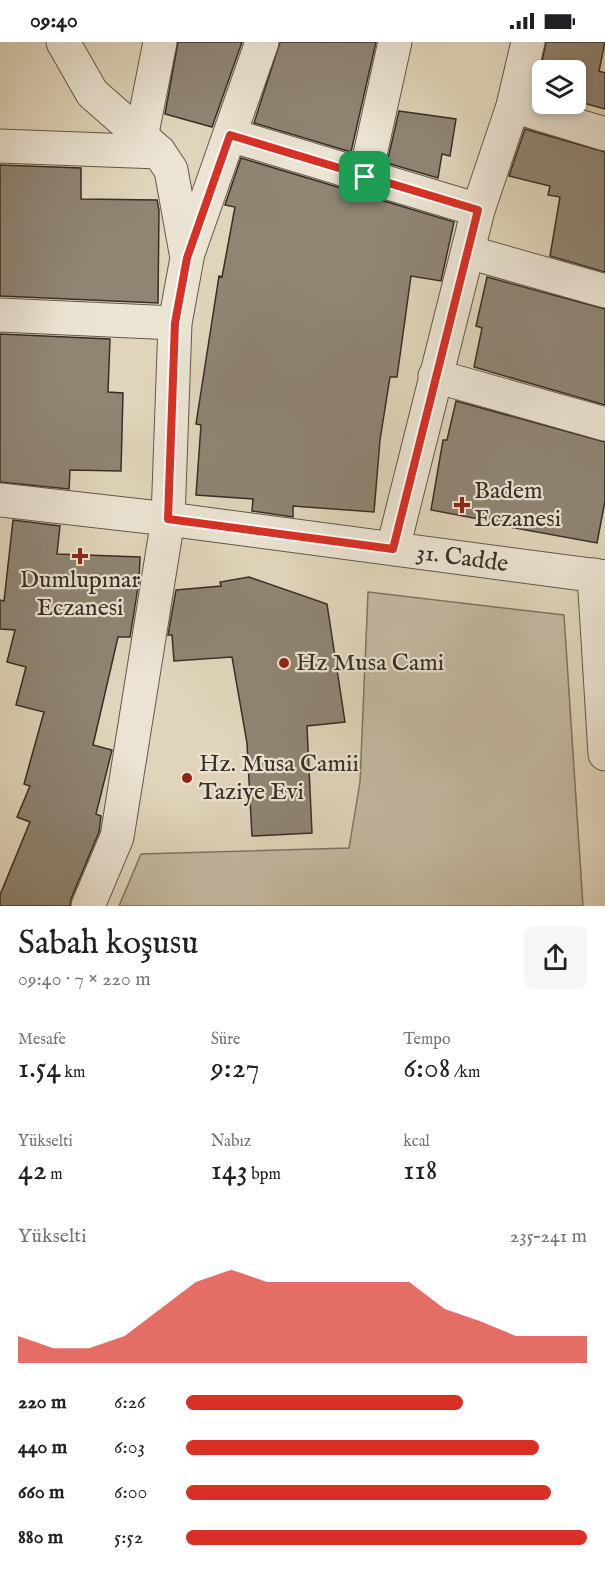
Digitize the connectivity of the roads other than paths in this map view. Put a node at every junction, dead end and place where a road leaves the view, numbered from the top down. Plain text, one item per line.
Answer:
1 (63, 42) edge
2 (160, 42) edge
3 (262, 42) edge
4 (395, 42) edge
5 (528, 42) edge
6 (513, 106) junction
7 (605, 134) edge
8 (230, 135) junction
9 (150, 145) junction
10 (0, 146) edge
11 (365, 177) junction
12 (478, 210) junction
13 (468, 252) junction
14 (187, 258) junction
15 (605, 291) edge
16 (0, 315) edge
17 (175, 323) junction
18 (435, 376) junction
19 (605, 424) edge
20 (0, 500) edge
21 (168, 519) junction
22 (393, 549) junction
23 (599, 576) edge
24 (605, 754) edge
25 (88, 906) edge

1 - 9 street
2 - 9 street
3 - 8 street
4 - 11 street
5 - 6 street
6 - 7 street
6 - 12 street
8 - 11 street
8 - 14 street
9 - 10 street
9 - 14 street
11 - 12 street
12 - 13 street
13 - 15 street
13 - 18 street
14 - 17 street
16 - 17 street
17 - 21 street
18 - 19 street
18 - 22 street
20 - 21 street, 31. Cadde
21 - 22 street, 31. Cadde
21 - 25 street
22 - 23 street, 31. Cadde
23 - 24 street

